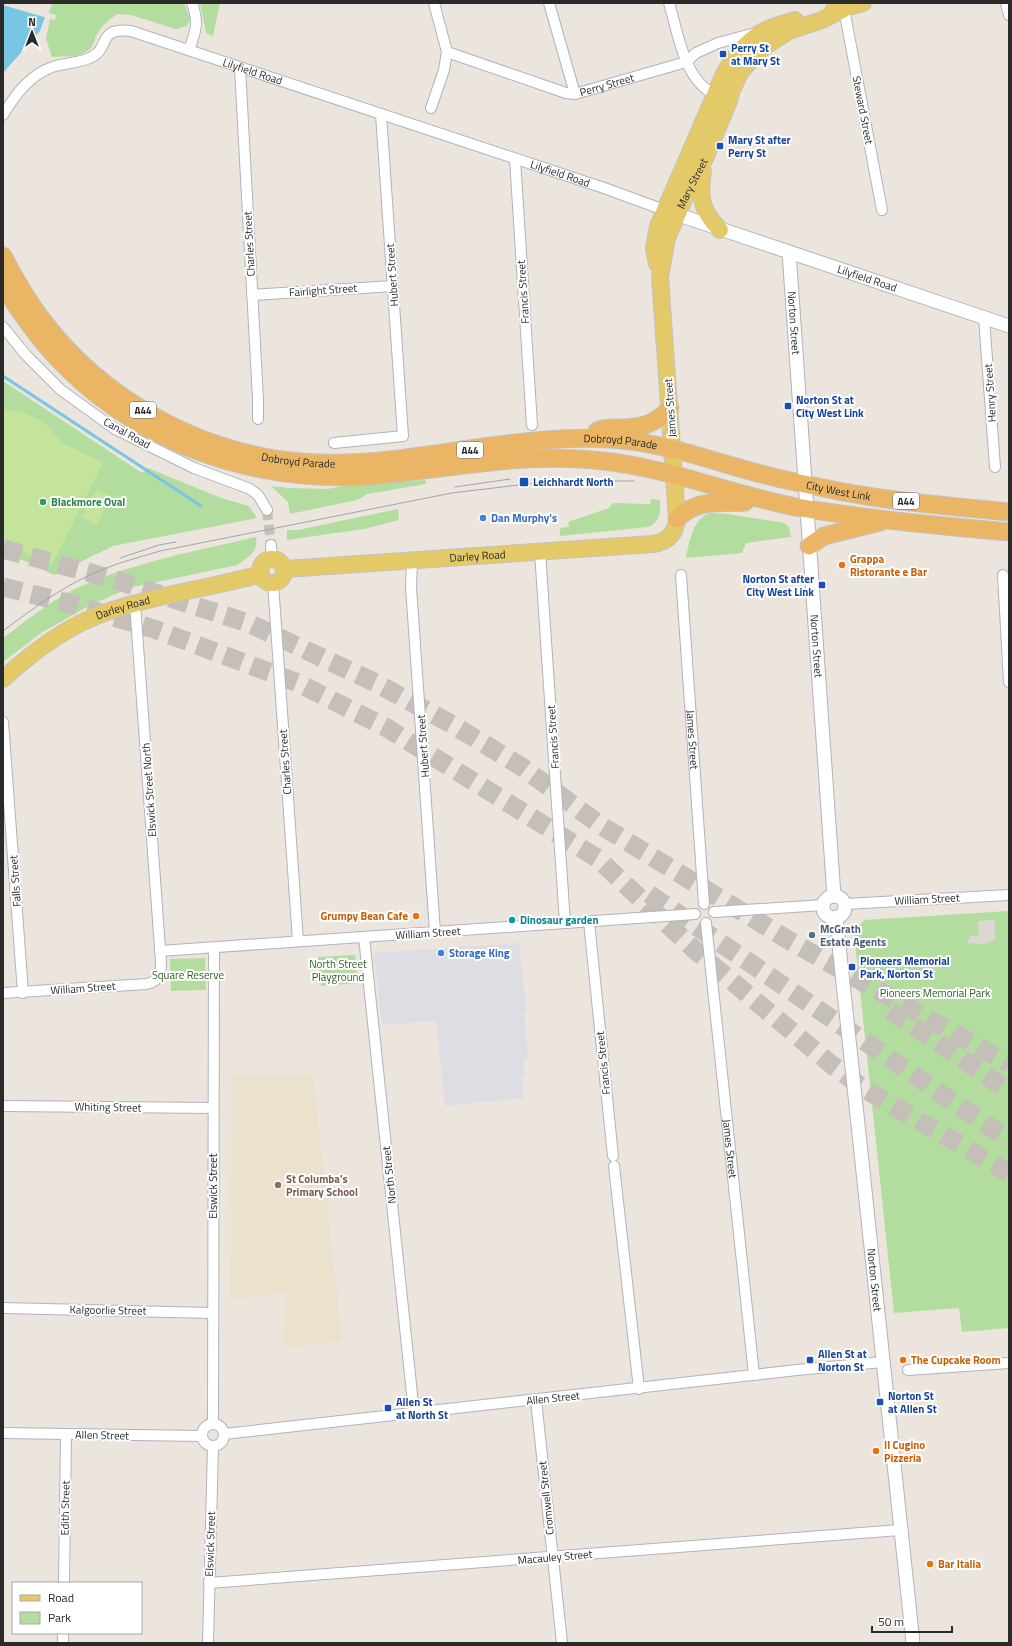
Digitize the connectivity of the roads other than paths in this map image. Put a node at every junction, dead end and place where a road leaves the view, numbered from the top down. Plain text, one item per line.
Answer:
1 (192, 3) edge
2 (434, 3) edge
3 (549, 3) edge
4 (669, 3) edge
5 (863, 3) edge
6 (1006, 3) edge
7 (844, 9) junction
8 (1009, 15) edge
9 (763, 31) junction
10 (189, 50) junction
11 (447, 56) junction
12 (686, 62) junction
13 (240, 68) junction
14 (575, 94) junction
15 (714, 95) junction
16 (729, 101) junction
17 (431, 108) dead end
18 (381, 114) junction
19 (3, 115) edge
20 (706, 156) junction
21 (514, 159) junction
22 (882, 210) dead end
23 (671, 212) junction
24 (720, 230) junction
25 (789, 252) junction
26 (3, 256) edge
27 (3, 285) edge
28 (393, 286) junction
29 (252, 295) junction
30 (984, 318) junction
31 (1009, 326) edge
32 (3, 328) edge
33 (670, 408) junction
34 (258, 419) dead end
35 (532, 425) dead end
36 (578, 439) junction
37 (334, 443) dead end
38 (672, 449) junction
39 (995, 467) dead end
40 (674, 476) junction
41 (805, 484) junction
42 (757, 498) junction
43 (806, 508) junction
44 (267, 510) tunnel mouth
45 (1009, 512) edge
46 (677, 519) junction
47 (886, 520) junction
48 (1009, 532) edge
49 (669, 538) joint
50 (809, 546) junction
51 (540, 552) junction
52 (412, 561) junction
53 (284, 569) junction
54 (681, 575) dead end
55 (1003, 575) dead end
56 (267, 578) junction
57 (135, 604) junction
58 (3, 679) edge
59 (1009, 682) edge
60 (3, 722) edge
61 (1009, 895) edge
62 (834, 896) junction
63 (704, 904) junction
64 (845, 904) junction
65 (824, 905) junction
66 (714, 912) junction
67 (695, 914) junction
68 (836, 918) junction
69 (589, 922) junction
70 (565, 923) junction
71 (706, 923) junction
72 (435, 932) junction
73 (364, 937) junction
74 (298, 941) junction
75 (214, 948) junction
76 (160, 951) junction
77 (160, 976) joint
78 (3, 993) edge
79 (23, 993) junction
80 (3, 1106) edge
81 (213, 1108) junction
82 (3, 1308) edge
83 (212, 1312) junction
84 (883, 1362) junction
85 (1009, 1363) edge
86 (908, 1370) dead end
87 (754, 1375) junction
88 (638, 1389) junction
89 (536, 1400) junction
90 (414, 1413) junction
91 (213, 1423) junction
92 (3, 1433) edge
93 (66, 1434) junction
94 (224, 1434) junction
95 (202, 1436) junction
96 (213, 1446) junction
97 (900, 1530) junction
98 (553, 1558) junction
99 (64, 1582) edge
100 (209, 1584) junction
101 (208, 1643) edge
102 (562, 1643) edge
103 (913, 1643) edge

1 - 10 street
2 - 11 street
3 - 14 street
4 - 12 street
5 - 7 main road, Perry Street
6 - 8 street
7 - 9 main road, Perry Street
7 - 16 main road, Perry Street
7 - 22 street, Steward Street
9 - 12 street, Perry Street
9 - 15 main road, Perry Street
10 - 13 street, Lilyfield Road
10 - 19 street, Lilyfield Road
11 - 14 street, Perry Street
11 - 17 street
12 - 14 street, Perry Street
12 - 15 street
13 - 18 street, Lilyfield Road
13 - 29 street, Charles Street
15 - 16 street
15 - 23 main road, Mary Street
16 - 20 main road, Mary Street
18 - 21 street, Lilyfield Road
18 - 28 street, Hubert Street
20 - 23 main road, Mary Street
20 - 24 main road
21 - 23 street, Lilyfield Road
21 - 35 street, Francis Street
23 - 24 street, Lilyfield Road
23 - 33 main road, James Street
24 - 25 street, Lilyfield Road
25 - 30 street, Lilyfield Road
25 - 41 street, Norton Street
26 - 36 highway, Dobroyd Parade / A44
27 - 40 highway, Dobroyd Parade / A44
28 - 29 street, Fairlight Street
28 - 37 street, Hubert Street
29 - 34 street, Charles Street
30 - 31 street, Lilyfield Road
30 - 39 street, Henry Street
32 - 44 street, Canal Road
33 - 36 highway
33 - 38 main road, James Street
36 - 38 highway, Dobroyd Parade / A44
38 - 40 main road, James Street
38 - 41 highway, City West Link / A44
40 - 42 highway, City West Link / A44
40 - 46 main road, James Street
41 - 43 street, Norton Street
41 - 45 highway, City West Link / A44
42 - 43 highway, City West Link / A44
42 - 46 highway
43 - 47 highway, City West Link / A44
43 - 50 street, Norton Street
46 - 49 main road, James Street
47 - 48 highway, City West Link / A44
47 - 50 highway
49 - 51 main road, Darley Road
50 - 62 street, Norton Street
51 - 52 main road, Darley Road
51 - 70 street, Francis Street
52 - 53 main road, Darley Road
52 - 72 street, Hubert Street
53 - 56 main road
53 - 56 main road
54 - 63 street, James Street
55 - 59 street
56 - 57 main road, Darley Road
56 - 74 street, Charles Street
57 - 58 main road, Darley Road
57 - 76 street, Elswick Street North
60 - 79 street, Falls Street
61 - 64 street, William Street
62 - 64 street
62 - 65 street
63 - 66 street
63 - 67 street
64 - 68 street
65 - 66 street
65 - 68 street
66 - 71 street
67 - 69 street, William Street
67 - 71 street
68 - 84 street, Norton Street
69 - 70 street, William Street
69 - 88 street, Francis Street
70 - 72 street, William Street
71 - 87 street, James Street
72 - 73 street, William Street
73 - 74 street, William Street
73 - 90 street, North Street
74 - 75 street, William Street
75 - 76 street, William Street
75 - 81 street, Elswick Street
76 - 77 street, Elswick Street North
77 - 79 street, William Street
78 - 79 street, William Street
80 - 81 street, Whiting Street
81 - 83 street, Elswick Street
82 - 83 street, Kalgoorlie Street
83 - 91 street, Elswick Street
84 - 87 street, Allen Street
84 - 97 street, Norton Street
85 - 86 street
87 - 88 street, Allen Street
88 - 89 street, Allen Street
89 - 90 street, Allen Street
89 - 98 street, Cromwell Street
90 - 94 street, Allen Street
91 - 94 street
91 - 95 street
92 - 93 street, Allen Street
93 - 95 street, Allen Street
93 - 99 street, Edith Street
94 - 96 street
95 - 96 street
96 - 100 street, Elswick Street
97 - 98 street, Macauley Street
97 - 103 street, Norton Street
98 - 100 street, Macauley Street
98 - 102 street, Cromwell Street
100 - 101 street, Elswick Street

